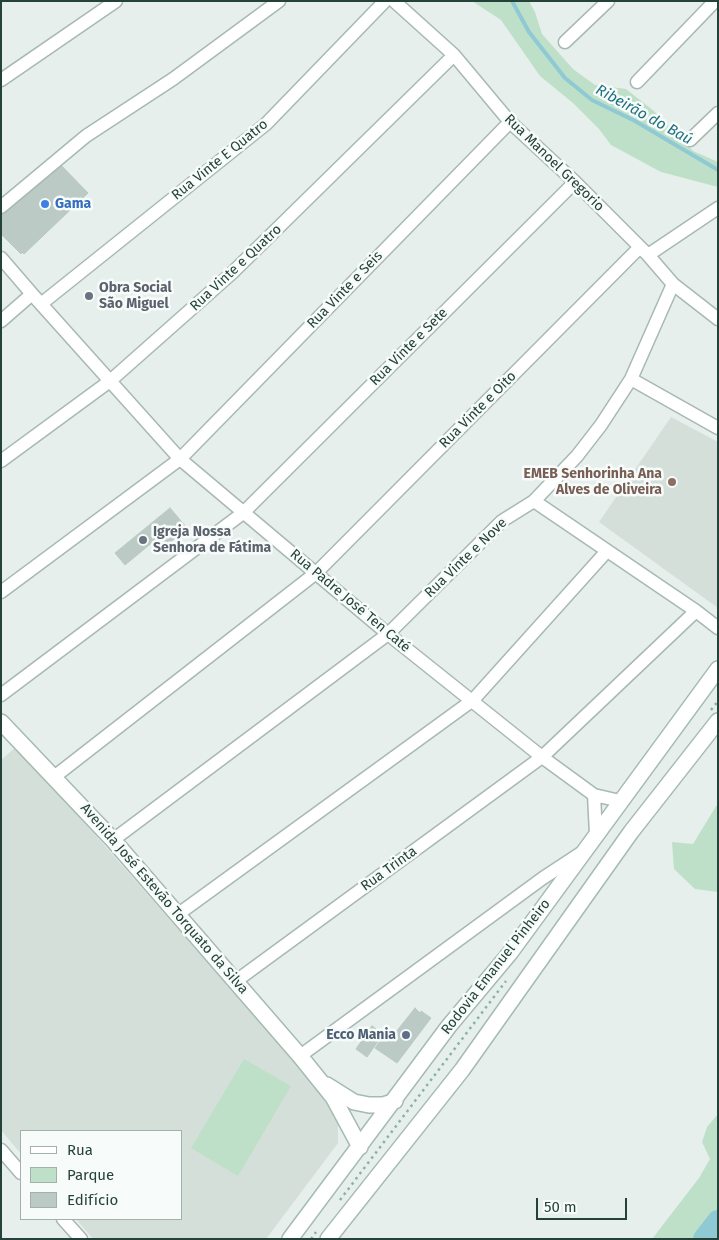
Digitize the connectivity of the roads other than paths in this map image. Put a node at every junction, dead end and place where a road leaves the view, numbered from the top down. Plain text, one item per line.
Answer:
1 (116, 1) edge
2 (279, 1) edge
3 (385, 1) edge
4 (394, 1) edge
5 (608, 1) edge
6 (715, 1) edge
7 (565, 42) dead end
8 (454, 55) junction
9 (1, 80) edge
10 (637, 82) dead end
11 (718, 113) edge
12 (510, 122) junction
13 (690, 140) dead end
14 (575, 182) junction
15 (1, 208) edge
16 (718, 208) edge
17 (644, 251) junction
18 (1, 258) edge
19 (673, 284) junction
20 (32, 294) junction
21 (41, 304) junction
22 (718, 319) edge
23 (1, 321) edge
24 (631, 379) junction
25 (110, 381) junction
26 (718, 428) edge
27 (180, 458) junction
28 (1, 461) edge
29 (534, 501) junction
30 (243, 513) junction
31 (607, 551) junction
32 (316, 573) junction
33 (1, 592) edge
34 (696, 611) junction
35 (718, 628) edge
36 (388, 634) junction
37 (718, 668) edge
38 (1, 695) edge
39 (473, 700) junction
40 (718, 721) edge
41 (1, 722) edge
42 (542, 757) junction
43 (54, 776) junction
44 (594, 795) junction
45 (620, 801) junction
46 (596, 834) junction
47 (113, 840) junction
48 (583, 851) junction
49 (177, 915) junction
50 (236, 981) junction
51 (300, 1056) junction
52 (321, 1081) junction
53 (394, 1101) junction
54 (360, 1147) junction
55 (1, 1150) edge
56 (20, 1172) edge
57 (64, 1220) edge
58 (81, 1239) edge
59 (290, 1239) edge
60 (328, 1239) edge

1 - 9 street
2 - 15 street
3 - 21 street, Rua Vinte E Quatro
4 - 8 street, Rua Manoel Gregorio
5 - 7 street
6 - 10 street
8 - 12 street, Rua Manoel Gregorio
8 - 25 street, Rua Vinte e Quatro
11 - 13 street
12 - 14 street, Rua Manoel Gregorio
12 - 27 street, Rua Vinte e Seis
14 - 17 street, Rua Manoel Gregorio
14 - 30 street, Rua Vinte e Sete
16 - 17 street, Rua Vinte e Oito
17 - 19 street, Rua Manoel Gregorio
17 - 32 street, Rua Vinte e Oito
18 - 20 street, Rua Padre José Ten Caté
19 - 22 street, Rua Manoel Gregorio
19 - 24 street, Rua Vinte e Nove
20 - 21 street, Rua Padre José Ten Caté
20 - 23 street
21 - 25 street, Rua Padre José Ten Caté
24 - 26 street
24 - 29 street, Rua Vinte e Nove
25 - 27 street, Rua Padre José Ten Caté
25 - 28 street, Rua Vinte e Quatro
27 - 30 street, Rua Padre José Ten Caté
27 - 33 street, Rua Vinte e Seis
29 - 31 street
29 - 36 street, Rua Vinte e Nove
30 - 32 street, Rua Padre José Ten Caté
30 - 38 street
31 - 34 street
31 - 39 street
32 - 36 street, Rua Padre José Ten Caté
32 - 43 street
34 - 35 street
34 - 42 street, Rua Trinta
36 - 39 street, Rua Padre José Ten Caté
36 - 47 street
37 - 45 main road, Rodovia Emanuel Pinheiro
39 - 42 street, Rua Padre José Ten Caté
39 - 49 street
40 - 60 main road, Rodovia Emanuel Pinheiro
41 - 43 main road, Avenida José Estevão Torquato da Silva
42 - 44 street, Rua Padre José Ten Caté
42 - 50 street, Rua Trinta
43 - 47 main road, Avenida José Estevão Torquato da Silva
44 - 45 street
44 - 46 street
45 - 46 main road, Rodovia Emanuel Pinheiro
46 - 48 main road, Rodovia Emanuel Pinheiro
47 - 49 main road, Avenida José Estevão Torquato da Silva
48 - 51 street
48 - 53 main road, Rodovia Emanuel Pinheiro
49 - 50 main road, Avenida José Estevão Torquato da Silva
50 - 51 main road, Avenida José Estevão Torquato da Silva
51 - 52 main road, Avenida José Estevão Torquato da Silva
52 - 53 main road, Avenida José Estevão Torquato da Silva
52 - 54 main road, Avenida José Estevão Torquato da Silva
53 - 54 main road, Rodovia Emanuel Pinheiro
54 - 59 main road, Rodovia Emanuel Pinheiro
55 - 56 street
57 - 58 street

